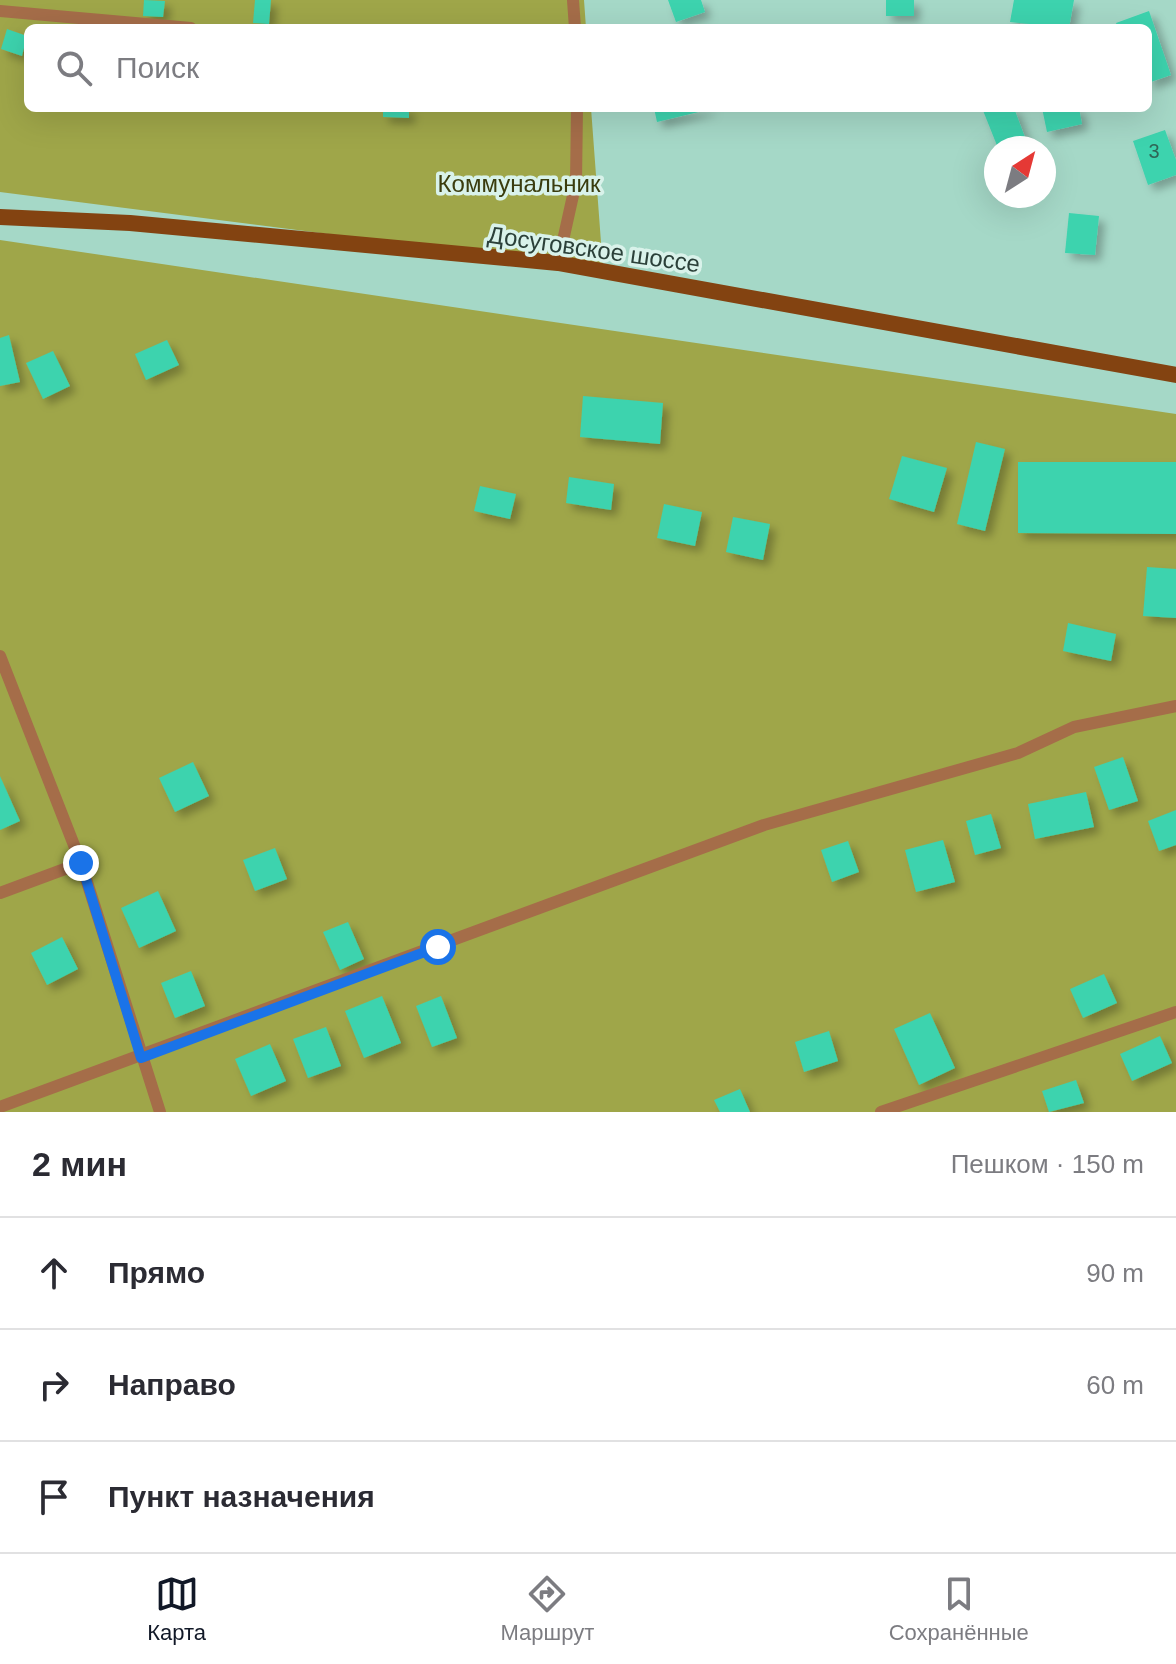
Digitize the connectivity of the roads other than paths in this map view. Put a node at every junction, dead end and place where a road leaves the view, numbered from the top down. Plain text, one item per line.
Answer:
1 (573, 0) edge
2 (0, 11) edge
3 (146, 24) edge
4 (575, 24) edge
5 (577, 112) edge
6 (0, 217) edge
7 (558, 263) junction
8 (1176, 375) edge
9 (0, 656) edge
10 (1176, 706) edge
11 (81, 863) junction
12 (0, 893) edge
13 (1176, 1012) edge
14 (141, 1058) junction
15 (0, 1107) edge
16 (160, 1112) edge
17 (881, 1112) edge

1 - 4 lane
2 - 3 lane
5 - 7 lane
6 - 7 main road, Досуговское шоссе
7 - 8 main road, Досуговское шоссе
9 - 11 lane
10 - 14 lane
11 - 12 lane
11 - 14 lane
13 - 17 lane
14 - 15 lane
14 - 16 lane

